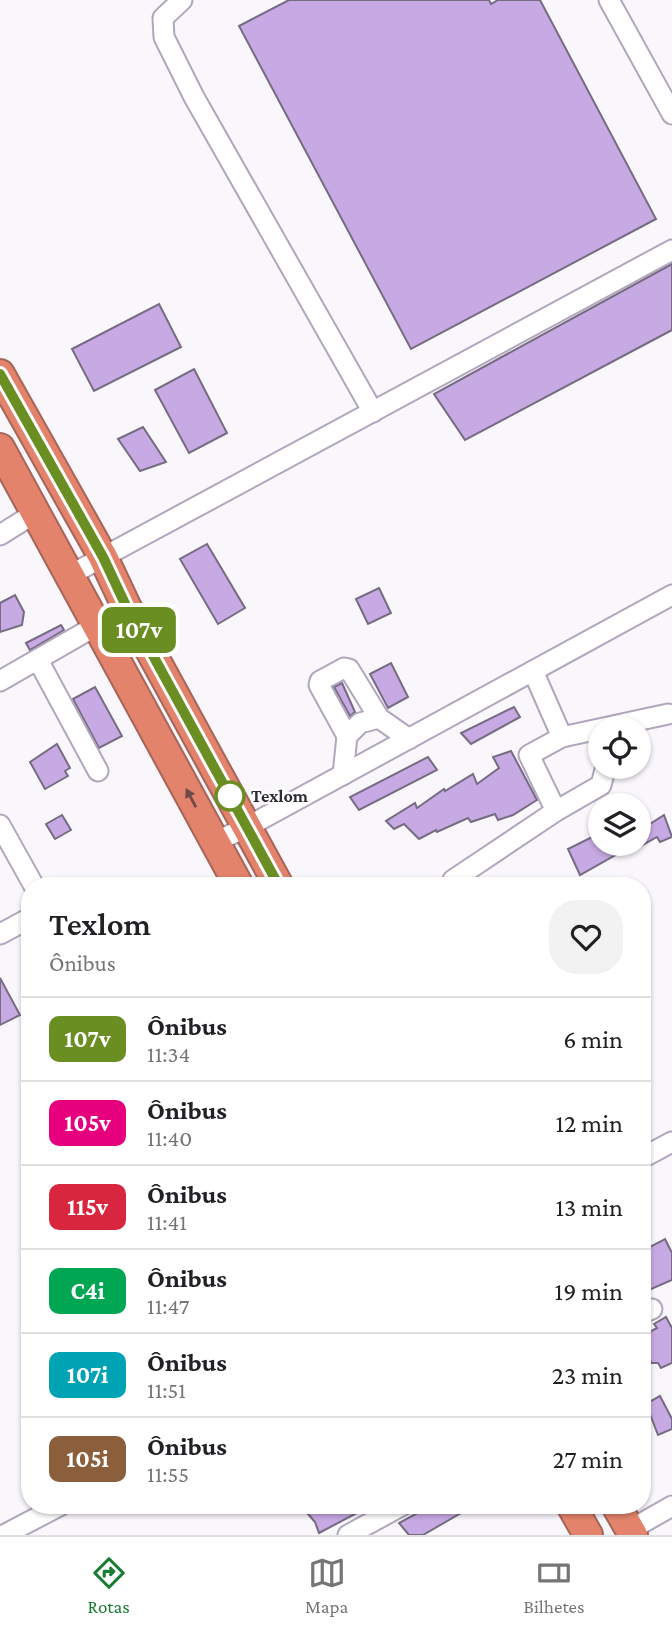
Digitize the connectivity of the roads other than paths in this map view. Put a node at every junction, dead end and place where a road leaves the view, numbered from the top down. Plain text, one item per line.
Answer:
1 (182, 0) edge
2 (609, 0) edge
3 (672, 114) edge
4 (672, 250) edge
5 (0, 374) edge
6 (373, 412) junction
7 (0, 449) edge
8 (35, 513) junction
9 (0, 535) edge
10 (103, 557) junction
11 (70, 575) junction
12 (672, 595) edge
13 (127, 608) junction
14 (98, 626) junction
15 (38, 660) junction
16 (533, 671) junction
17 (0, 681) edge
18 (668, 714) dead end
19 (379, 718) junction
20 (651, 719) edge
21 (588, 734) edge
22 (347, 736) junction
23 (562, 737) junction
24 (409, 739) junction
25 (98, 771) dead end
26 (343, 775) junction
27 (603, 779) edge
28 (556, 811) junction
29 (0, 825) edge
30 (247, 827) junction
31 (215, 842) junction
32 (29, 877) edge
33 (234, 877) edge
34 (274, 877) edge
35 (457, 877) edge
36 (21, 923) edge
37 (0, 934) edge
38 (672, 1142) edge
39 (651, 1153) edge
40 (672, 1506) edge
41 (44, 1514) edge
42 (386, 1514) edge
43 (576, 1514) edge
44 (621, 1514) edge
45 (632, 1533) edge
46 (4, 1535) edge
47 (348, 1535) edge
48 (587, 1535) edge

1 - 6 street
2 - 3 street
4 - 6 street
5 - 10 highway
6 - 10 street
7 - 8 highway
8 - 9 street
8 - 11 highway
10 - 11 street
10 - 13 highway
11 - 14 highway
12 - 16 street
13 - 14 street
13 - 30 highway
14 - 15 street
31 -> 14 highway
15 - 17 street
15 - 25 street
16 - 23 street
16 - 24 street
18 - 20 street
19 - 22 street
19 - 22 street
19 - 24 street
21 - 23 street
22 - 26 street
23 - 28 street
24 - 26 street
26 - 30 street
27 - 28 street
28 - 35 street
29 - 32 street
30 - 31 street
30 - 34 highway
31 - 33 highway
36 - 37 street
38 - 39 street
40 - 45 street
41 - 46 street
42 - 47 street
43 - 48 highway
44 - 45 highway

